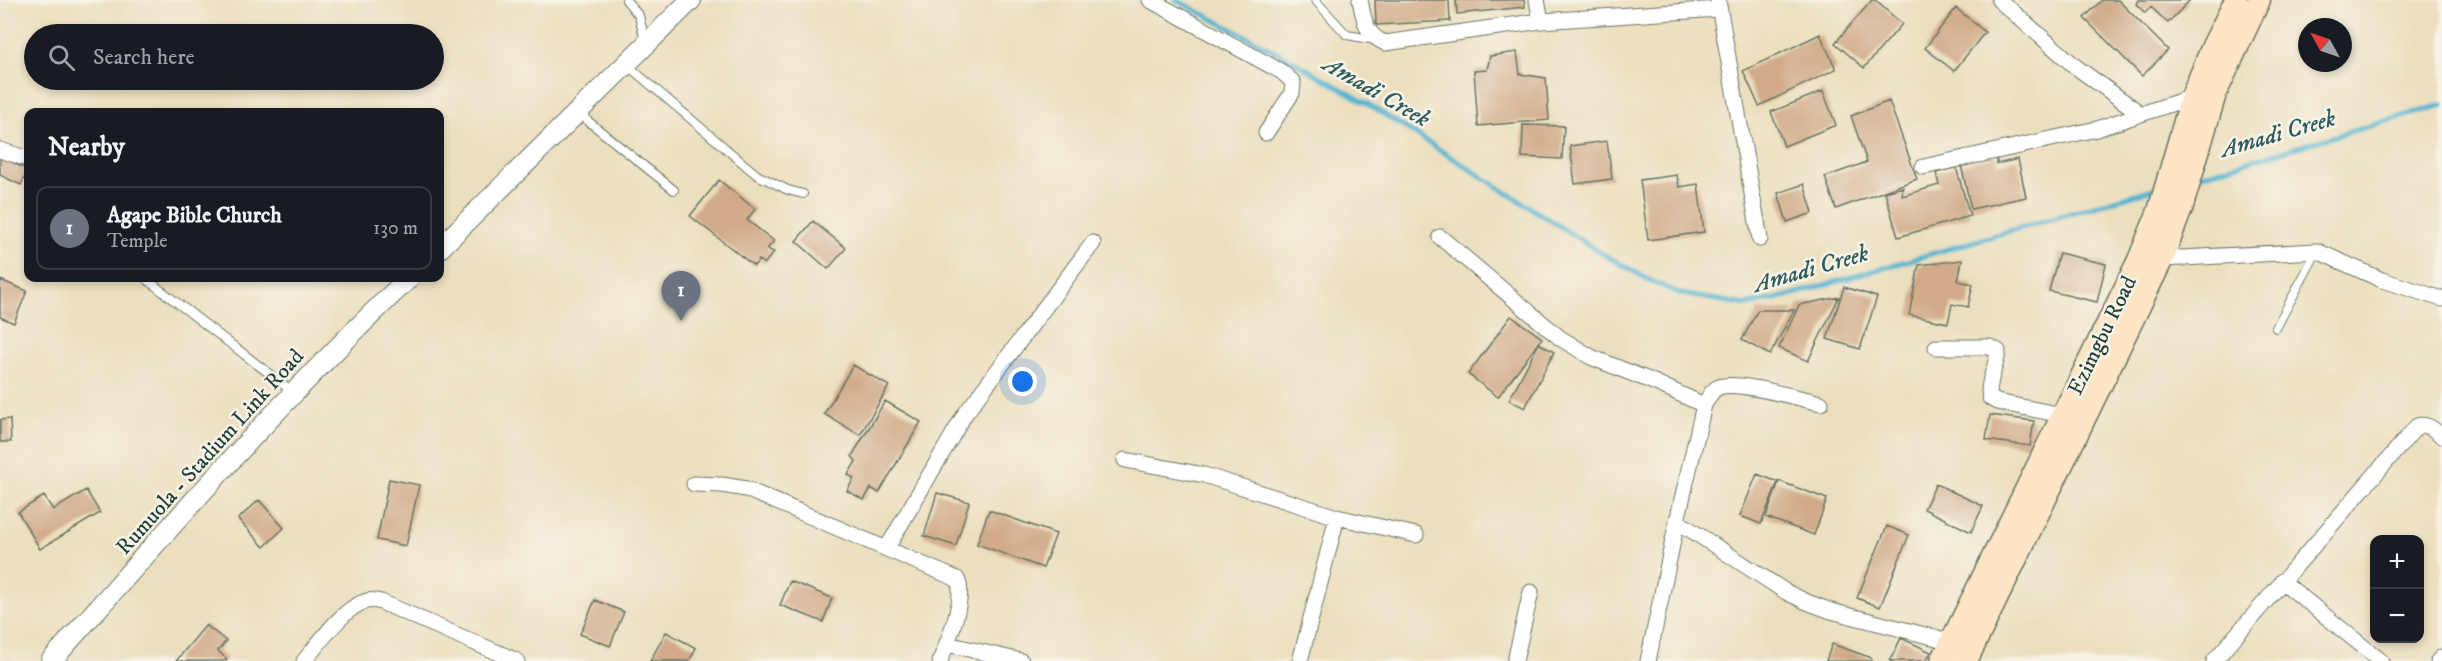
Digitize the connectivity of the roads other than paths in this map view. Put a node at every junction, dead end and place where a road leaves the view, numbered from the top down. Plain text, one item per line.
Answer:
1 (626, 0) edge
2 (692, 0) edge
3 (1150, 0) edge
4 (1315, 0) edge
5 (1360, 0) edge
6 (1537, 0) edge
7 (1999, 0) edge
8 (2236, 0) edge
9 (2259, 0) edge
10 (1719, 4) edge
11 (1541, 21) junction
12 (1377, 40) junction
13 (646, 44) junction
14 (626, 64) junction
15 (2192, 97) junction
16 (576, 112) junction
17 (2141, 114) junction
18 (1266, 133) dead end
19 (0, 150) edge
20 (24, 158) edge
21 (1923, 167) dead end
22 (674, 190) dead end
23 (803, 194) dead end
24 (1440, 237) dead end
25 (1760, 239) dead end
26 (1093, 243) dead end
27 (444, 244) edge
28 (2318, 251) junction
29 (2162, 260) junction
30 (150, 282) edge
31 (405, 282) edge
32 (2442, 299) edge
33 (2276, 328) dead end
34 (1936, 347) dead end
35 (294, 393) junction
36 (1821, 404) dead end
37 (1704, 405) junction
38 (2062, 415) junction
39 (2442, 436) edge
40 (1125, 460) dead end
41 (694, 484) dead end
42 (1337, 517) junction
43 (1677, 521) junction
44 (1416, 535) dead end
45 (887, 548) junction
46 (2282, 581) junction
47 (1531, 592) dead end
48 (947, 644) junction
49 (1959, 653) edge
50 (2442, 657) edge
51 (51, 661) edge
52 (304, 661) edge
53 (517, 661) edge
54 (940, 661) edge
55 (1021, 661) edge
56 (1300, 661) edge
57 (1515, 661) edge
58 (1648, 661) edge
59 (2214, 661) edge
60 (2380, 661) edge
61 (2438, 661) edge

1 - 13 lane
2 - 13 street
3 - 18 street
4 - 12 lane
5 - 12 street
6 - 11 street
7 - 17 street
8 - 15 main road, Ezimgbu Road
9 - 29 main road, Ezimgbu Road
10 - 11 street
10 - 25 street
11 - 12 street
13 - 14 street
14 - 16 street
14 - 23 lane
15 - 17 street
15 - 38 main road, Ezimgbu Road
16 - 22 lane
16 - 27 street
17 - 21 street
19 - 20 street
24 - 37 street
26 - 45 street
28 - 29 street
28 - 32 street
28 - 33 lane
29 - 49 main road, Ezimgbu Road
30 - 35 lane
31 - 35 street, Rumuola - Stadium Link Road
34 - 38 street
35 - 51 street, Rumuola - Stadium Link Road
36 - 37 street
37 - 43 street
38 - 49 main road, Ezimgbu Road
39 - 46 street
40 - 42 street
41 - 45 street
42 - 44 street
42 - 56 street
43 - 49 street
43 - 58 street
45 - 48 street
46 - 59 street
46 - 60 street
47 - 57 street
48 - 54 street
48 - 55 street
50 - 61 street
52 - 53 street

